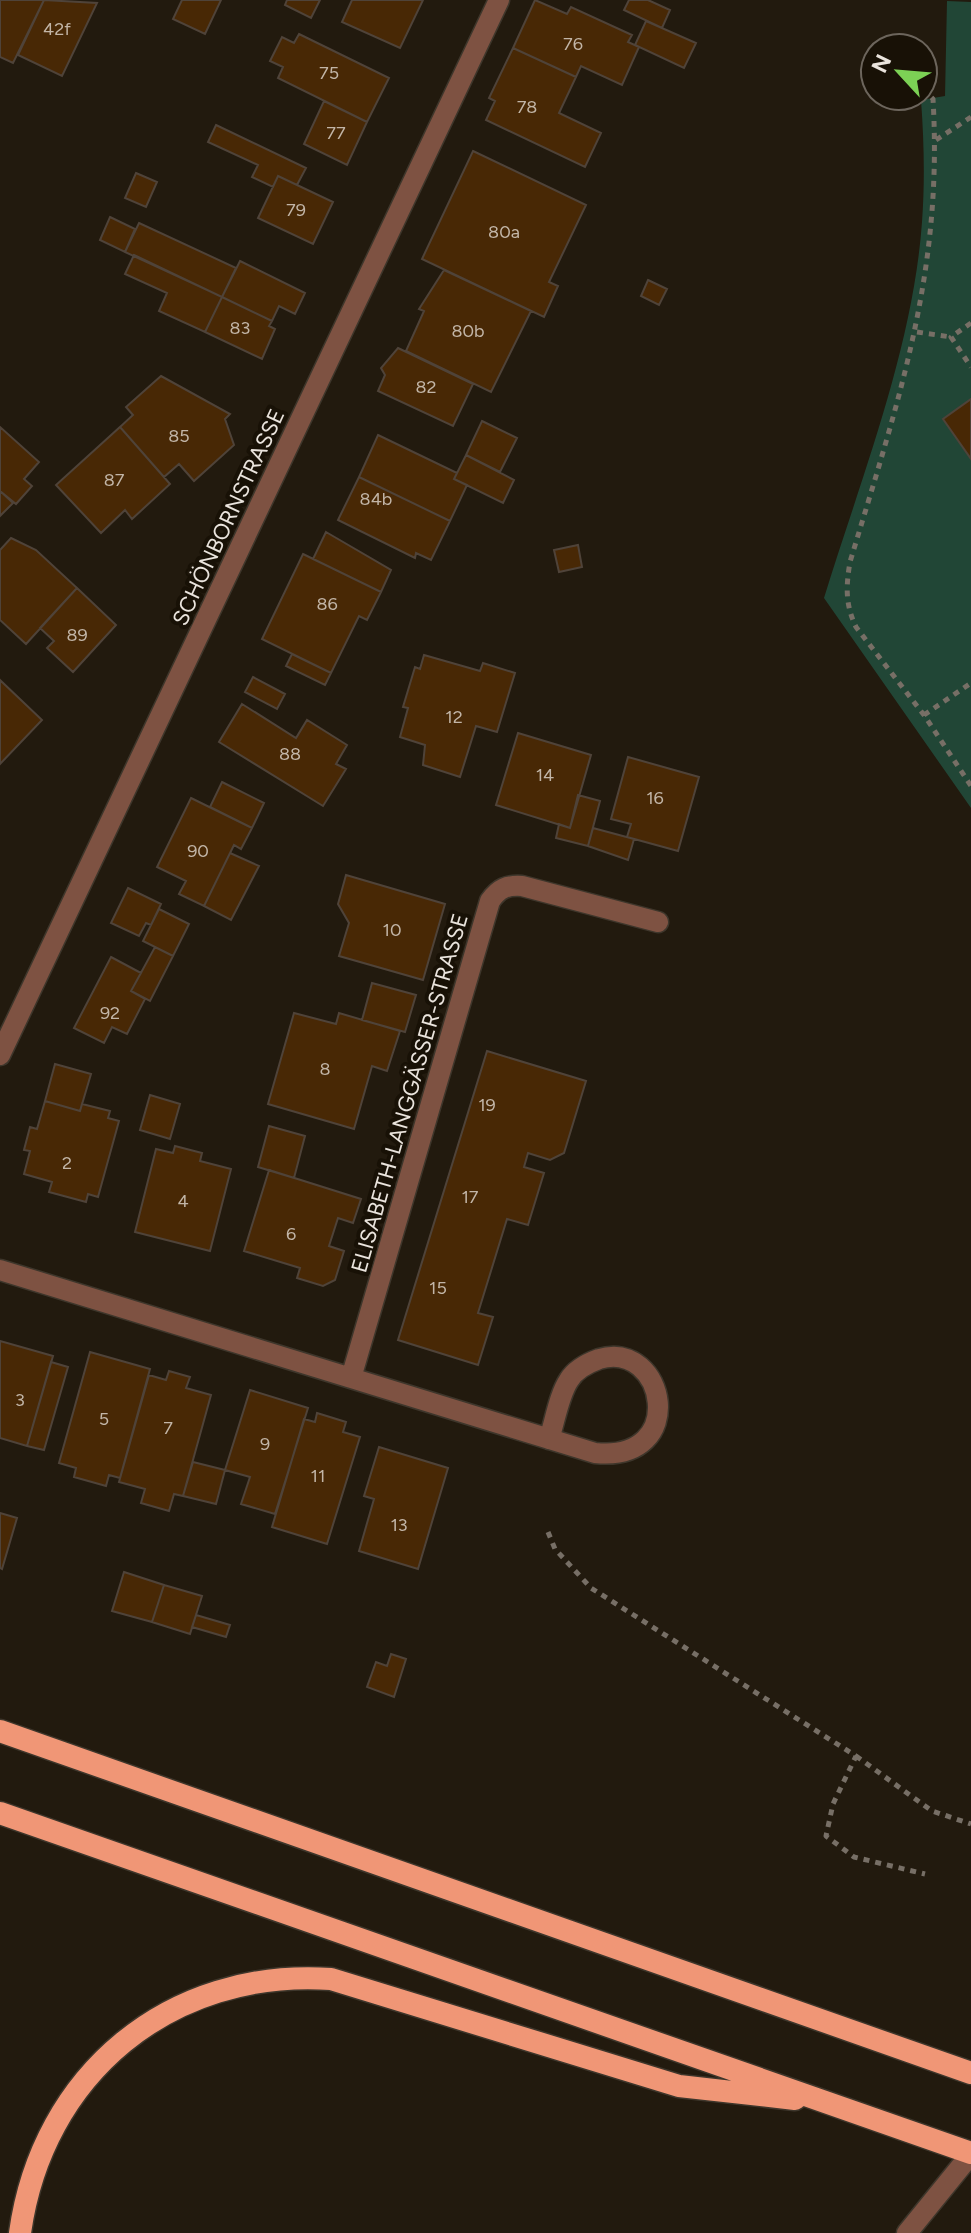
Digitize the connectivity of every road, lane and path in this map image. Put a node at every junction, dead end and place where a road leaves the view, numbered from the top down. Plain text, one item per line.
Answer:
1 (499, 0) edge
2 (934, 112) edge
3 (971, 117) edge
4 (935, 141) junction
5 (971, 323) edge
6 (917, 332) junction
7 (951, 337) junction
8 (971, 367) edge
9 (971, 683) edge
10 (924, 715) junction
11 (971, 786) edge
12 (658, 922) dead end
13 (0, 1055) edge
14 (0, 1270) edge
15 (351, 1378) junction
16 (549, 1439) junction
17 (548, 1532) dead end
18 (0, 1731) edge
19 (856, 1756) junction
20 (0, 1813) edge
21 (971, 1824) edge
22 (925, 1874) dead end
23 (971, 2073) edge
24 (823, 2101) junction
25 (971, 2154) edge
26 (20, 2233) edge
27 (907, 2233) edge

1 - 13 street, SCHÖNBORNSTRASSE
2 - 4 path
3 - 4 path
4 - 6 path
5 - 7 path
6 - 7 path
6 - 10 path
7 - 8 path
9 - 10 path
10 - 11 path
12 - 15 street, ELISABETH-LANGGÄSSER-STRASSE
14 - 15 street
15 - 16 street
16 - 16 street
17 - 19 path
18 - 23 highway
19 - 21 path
19 - 22 path
20 - 24 highway
24 - 25 highway
24 - 26 highway
25 - 27 street

